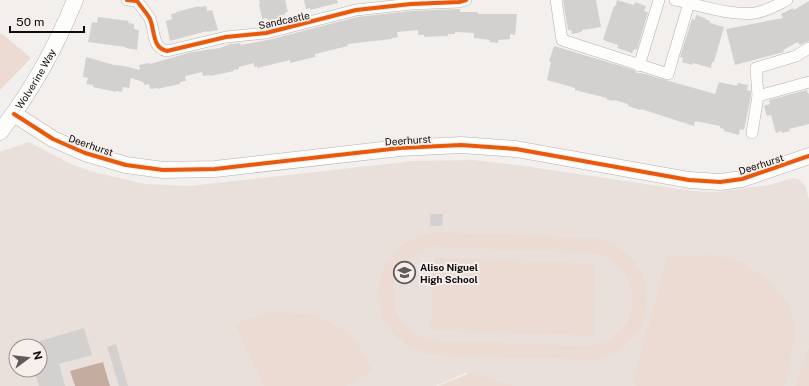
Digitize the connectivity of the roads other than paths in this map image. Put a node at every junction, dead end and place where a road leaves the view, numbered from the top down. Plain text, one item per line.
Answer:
1 (75, 0) edge
2 (134, 0) edge
3 (466, 0) edge
4 (556, 0) edge
5 (659, 0) edge
6 (675, 0) edge
7 (787, 0) edge
8 (694, 2) edge
9 (809, 48) edge
10 (639, 66) junction
11 (809, 82) edge
12 (758, 96) junction
13 (14, 114) junction
14 (0, 132) edge
15 (752, 133) dead end
16 (808, 159) edge

1 - 13 street, Wolverine Way
2 - 3 street, Sandcastle
4 - 10 street
5 - 10 street
6 - 8 street
7 - 8 street
8 - 10 street
9 - 12 street
11 - 12 street
12 - 15 street
13 - 14 street, Wolverine Way
13 - 16 street, Deerhurst

